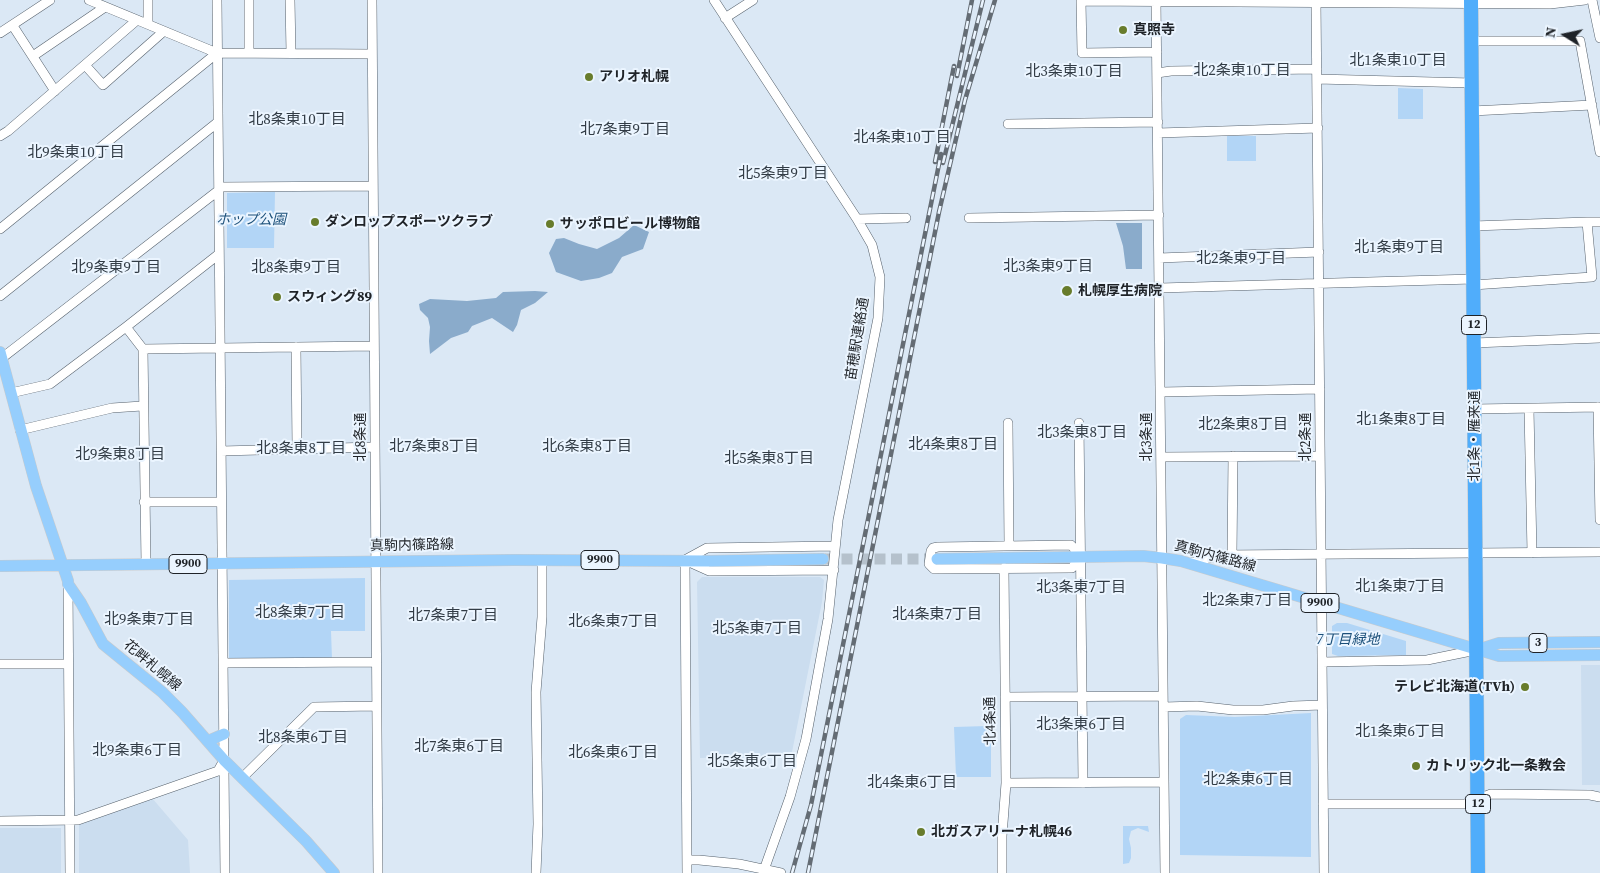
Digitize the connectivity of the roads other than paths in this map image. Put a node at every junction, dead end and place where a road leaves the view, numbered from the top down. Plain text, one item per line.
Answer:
1 (50, 0) edge
2 (90, 0) edge
3 (148, 0) edge
4 (217, 0) edge
5 (249, 0) edge
6 (290, 0) edge
7 (372, 0) edge
8 (714, 0) edge
9 (752, 0) edge
10 (1584, 0) edge
11 (1592, 0) edge
12 (1156, 1) edge
13 (1316, 1) edge
14 (1393, 1) edge
15 (1471, 2) edge
16 (105, 7) junction
17 (725, 18) junction
18 (137, 20) junction
19 (148, 24) junction
20 (13, 26) junction
21 (164, 31) junction
22 (0, 34) edge
23 (1600, 38) edge
24 (1471, 41) junction
25 (1157, 52) junction
26 (217, 53) junction
27 (249, 53) junction
28 (291, 53) junction
29 (372, 54) junction
30 (32, 56) junction
31 (85, 65) junction
32 (1157, 73) junction
33 (1317, 74) junction
34 (1472, 83) junction
35 (55, 91) junction
36 (1592, 104) junction
37 (1472, 111) junction
38 (218, 122) junction
39 (1158, 122) junction
40 (1008, 124) dead end
41 (1318, 128) junction
42 (1158, 133) junction
43 (0, 136) edge
44 (1600, 152) edge
45 (373, 186) junction
46 (219, 188) junction
47 (1159, 216) junction
48 (906, 218) dead end
49 (969, 218) dead end
50 (857, 219) junction
51 (1587, 222) junction
52 (1600, 222) edge
53 (1473, 226) junction
54 (0, 229) edge
55 (1319, 252) junction
56 (219, 254) junction
57 (1159, 258) junction
58 (1473, 282) junction
59 (1319, 284) junction
60 (1160, 288) junction
61 (0, 296) edge
62 (126, 327) junction
63 (1600, 338) edge
64 (1474, 343) junction
65 (374, 346) junction
66 (296, 347) junction
67 (220, 348) junction
68 (143, 349) junction
69 (1, 355) edge
70 (1320, 389) junction
71 (1161, 392) junction
72 (11, 394) junction
73 (142, 406) junction
74 (1599, 407) edge
75 (1474, 409) junction
76 (1529, 409) junction
77 (1008, 423) dead end
78 (1079, 423) dead end
79 (20, 430) junction
80 (375, 447) junction
81 (297, 448) junction
82 (221, 451) junction
83 (1161, 456) junction
84 (1233, 456) junction
85 (1320, 456) junction
86 (144, 502) junction
87 (221, 502) junction
88 (1600, 520) edge
89 (835, 546) junction
90 (1009, 546) junction
91 (1600, 552) edge
92 (1476, 553) junction
93 (1532, 553) junction
94 (1321, 554) junction
95 (1232, 555) junction
96 (1081, 556) junction
97 (1162, 558) junction
98 (824, 559) tunnel mouth
99 (937, 559) tunnel mouth
100 (542, 560) junction
101 (685, 560) junction
102 (376, 562) junction
103 (222, 563) junction
104 (1188, 563) junction
105 (146, 564) junction
106 (62, 565) junction
107 (0, 566) edge
108 (1004, 568) junction
109 (834, 570) junction
110 (68, 584) junction
111 (1321, 603) junction
112 (1600, 642) edge
113 (1477, 650) junction
114 (1600, 655) edge
115 (376, 662) junction
116 (1322, 662) junction
117 (223, 663) junction
118 (0, 664) edge
119 (68, 664) junction
120 (1164, 696) junction
121 (1005, 697) junction
122 (1082, 697) junction
123 (1322, 705) junction
124 (376, 706) junction
125 (1164, 707) junction
126 (224, 734) junction
127 (208, 741) junction
128 (224, 760) junction
129 (242, 778) junction
130 (1164, 782) junction
131 (1006, 783) junction
132 (1083, 783) junction
133 (1600, 797) edge
134 (1478, 798) junction
135 (1323, 804) junction
136 (70, 820) junction
137 (0, 821) edge
138 (687, 860) junction
139 (764, 870) junction
140 (70, 873) edge
141 (225, 873) edge
142 (334, 873) edge
143 (378, 873) edge
144 (536, 873) edge
145 (687, 873) edge
146 (781, 873) edge
147 (1002, 873) edge
148 (1165, 873) edge
149 (1324, 873) edge
150 (1478, 873) edge

1 - 20 street
2 - 16 street
3 - 19 street
4 - 26 street
5 - 27 street
6 - 28 street
7 - 29 street, 北8条通
8 - 17 street, 苗穂駅連絡通
9 - 17 street
10 - 15 street
11 - 23 street
12 - 13 street
12 - 25 street, 北3条通
12 - 25 street
13 - 14 street
13 - 33 street, 北2条通
14 - 15 street
15 - 24 highway, 北1条・雁来通 / 12
16 - 18 street
16 - 30 street
17 - 50 street, 苗穂駅連絡通
18 - 19 street
18 - 31 street
19 - 21 street
20 - 22 street
20 - 30 street
21 - 26 street
21 - 31 street
24 - 34 highway, 北1条・雁来通 / 12
24 - 36 street
25 - 32 street, 北3条通
26 - 27 street
26 - 38 street
26 - 54 street
27 - 28 street
28 - 29 street
29 - 45 street, 北8条通
30 - 35 street
31 - 35 street
32 - 33 street
32 - 39 street, 北3条通
33 - 34 street
33 - 41 street, 北2条通
34 - 37 highway, 北1条・雁来通 / 12
35 - 43 street
36 - 37 street
36 - 44 street
37 - 53 highway, 北1条・雁来通 / 12
38 - 46 street
38 - 61 street
39 - 40 street
39 - 42 street, 北3条通
41 - 42 street
41 - 55 street, 北2条通
42 - 47 street, 北3条通
45 - 46 street
45 - 65 street, 北8条通
46 - 56 street
46 - 69 street
47 - 49 street
47 - 57 street, 北3条通
48 - 50 street
50 - 89 street, 苗穂駅連絡通
51 - 52 street
51 - 53 street
51 - 58 street
53 - 58 highway, 北1条・雁来通 / 12
55 - 57 street
55 - 59 street, 北2条通
56 - 62 street
56 - 67 street
57 - 60 street, 北3条通
58 - 59 street
58 - 64 highway, 北1条・雁来通 / 12
59 - 60 street
59 - 70 street, 北2条通
60 - 71 street, 北3条通
62 - 68 street
62 - 72 street
63 - 64 street
64 - 75 highway, 北1条・雁来通 / 12
65 - 66 street
65 - 80 street, 北8条通
66 - 67 street
66 - 81 street
67 - 68 street
67 - 82 street
68 - 73 street
69 - 72 main road, 花畔札幌線
70 - 71 street
70 - 85 street, 北2条通
71 - 83 street, 北3条通
72 - 79 main road, 花畔札幌線
73 - 79 street
73 - 86 street
74 - 76 street
74 - 88 street
75 - 76 street
75 - 92 highway, 北1条・雁来通 / 12
76 - 93 street
77 - 90 street
78 - 96 street
79 - 106 main road, 花畔札幌線
80 - 81 street
80 - 102 street, 北8条通
81 - 82 street
82 - 87 street
83 - 84 street
83 - 97 street, 北3条通
84 - 85 street
84 - 95 street
85 - 94 street, 北2条通
86 - 87 street
86 - 105 street
87 - 103 street
89 - 101 street
89 - 109 street, 苗穂駅連絡通
90 - 96 street
90 - 108 street
91 - 93 street
92 - 93 street
92 - 94 street
92 - 113 highway, 北1条・雁来通 / 12
94 - 95 street
94 - 111 street, 北2条通
95 - 104 street
96 - 97 main road, 真駒内篠路線 / 9900
96 - 99 main road, 真駒内篠路線 / 9900
96 - 108 street
96 - 122 street
97 - 104 main road, 真駒内篠路線 / 9900
97 - 120 street, 北3条通
98 - 101 main road, 真駒内篠路線 / 9900
100 - 101 main road, 真駒内篠路線 / 9900
100 - 102 main road, 真駒内篠路線 / 9900
100 - 144 street
101 - 109 street
101 - 138 street
102 - 103 main road, 真駒内篠路線 / 9900
102 - 115 street, 北8条通
103 - 105 main road, 真駒内篠路線 / 9900
103 - 117 street
104 - 111 main road, 真駒内篠路線 / 9900
105 - 106 main road, 真駒内篠路線 / 9900
106 - 107 main road, 真駒内篠路線 / 9900
106 - 110 main road, 花畔札幌線
108 - 121 street, 北4条通
109 - 139 street
110 - 119 street
110 - 127 main road, 花畔札幌線
111 - 113 main road, 真駒内篠路線 / 9900
111 - 116 street, 北2条通
112 - 113 main road, 3
113 - 114 main road, 3
113 - 116 street
113 - 134 highway, 北1条・雁来通 / 12
115 - 117 street
115 - 124 street, 北8条通
116 - 123 street, 北2条通
117 - 126 street
118 - 119 street
119 - 136 street
120 - 122 street
120 - 125 street, 北3条通
121 - 122 street
121 - 131 street, 北4条通
122 - 132 street
123 - 125 street
123 - 135 street, 北2条通
124 - 129 street
124 - 143 street, 北8条通
125 - 130 street, 北3条通
126 - 127 main road
126 - 128 street
127 - 128 main road, 花畔札幌線
128 - 129 main road, 花畔札幌線
128 - 136 street
128 - 141 street
129 - 142 main road, 花畔札幌線
130 - 132 street
130 - 148 street, 北3条通
131 - 132 street
131 - 147 street, 北4条通
133 - 134 street
134 - 135 street
134 - 150 highway, 北1条・雁来通 / 12
135 - 149 street, 北2条通
136 - 137 street
136 - 140 street
138 - 139 street
138 - 145 street
139 - 146 street

